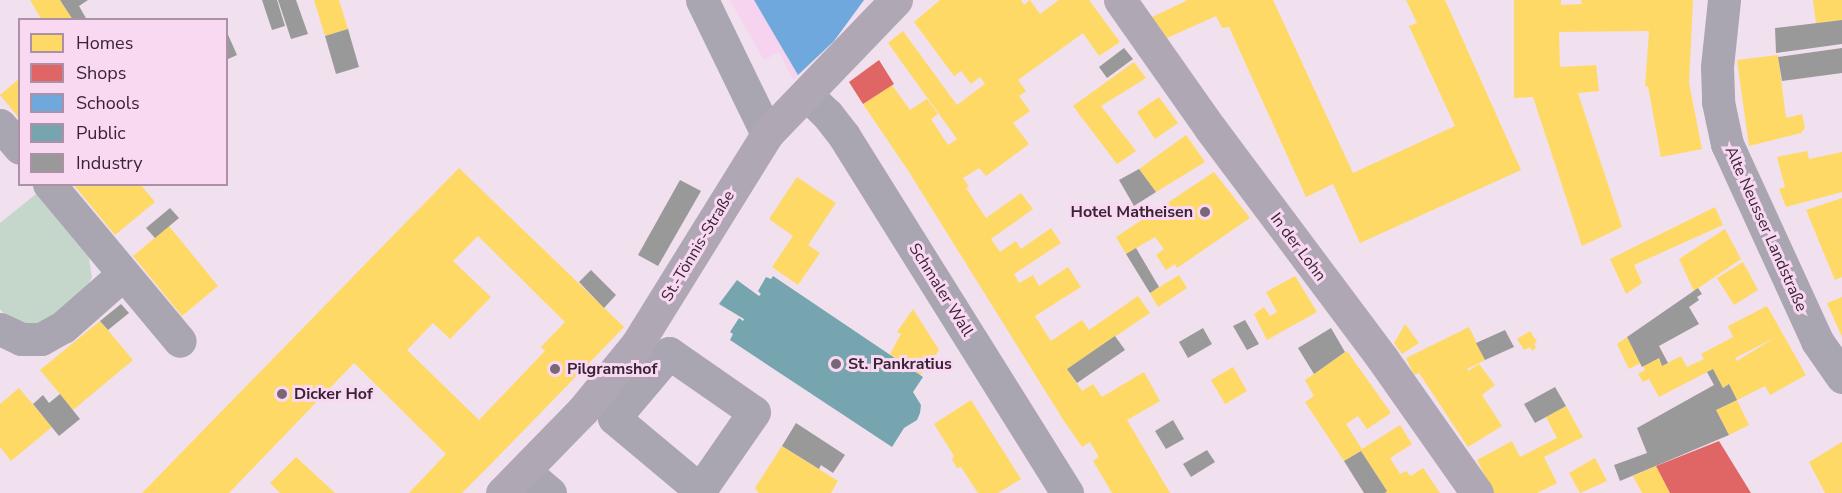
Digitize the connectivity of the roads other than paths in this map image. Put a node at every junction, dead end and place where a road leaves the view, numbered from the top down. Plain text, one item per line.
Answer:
1 (702, 0) edge
2 (896, 0) edge
3 (1120, 0) edge
4 (1724, 0) edge
5 (806, 94) junction
6 (0, 125) edge
7 (767, 134) junction
8 (18, 146) edge
9 (51, 186) edge
10 (122, 275) junction
11 (0, 329) edge
12 (180, 341) dead end
13 (1842, 377) edge
14 (513, 482) edge
15 (550, 493) edge
16 (1067, 493) edge
17 (1477, 493) edge

1 - 7 street
2 - 5 main road, St.-Tönnis-Straße
3 - 17 main road, In der Lohn
4 - 13 street, Alte Neusser Landstraße
5 - 7 main road, St.-Tönnis-Straße
5 - 16 street, Schmaler Wall
6 - 8 street
7 - 14 main road, St.-Tönnis-Straße
9 - 10 street
10 - 11 street
10 - 12 street
14 - 15 street

